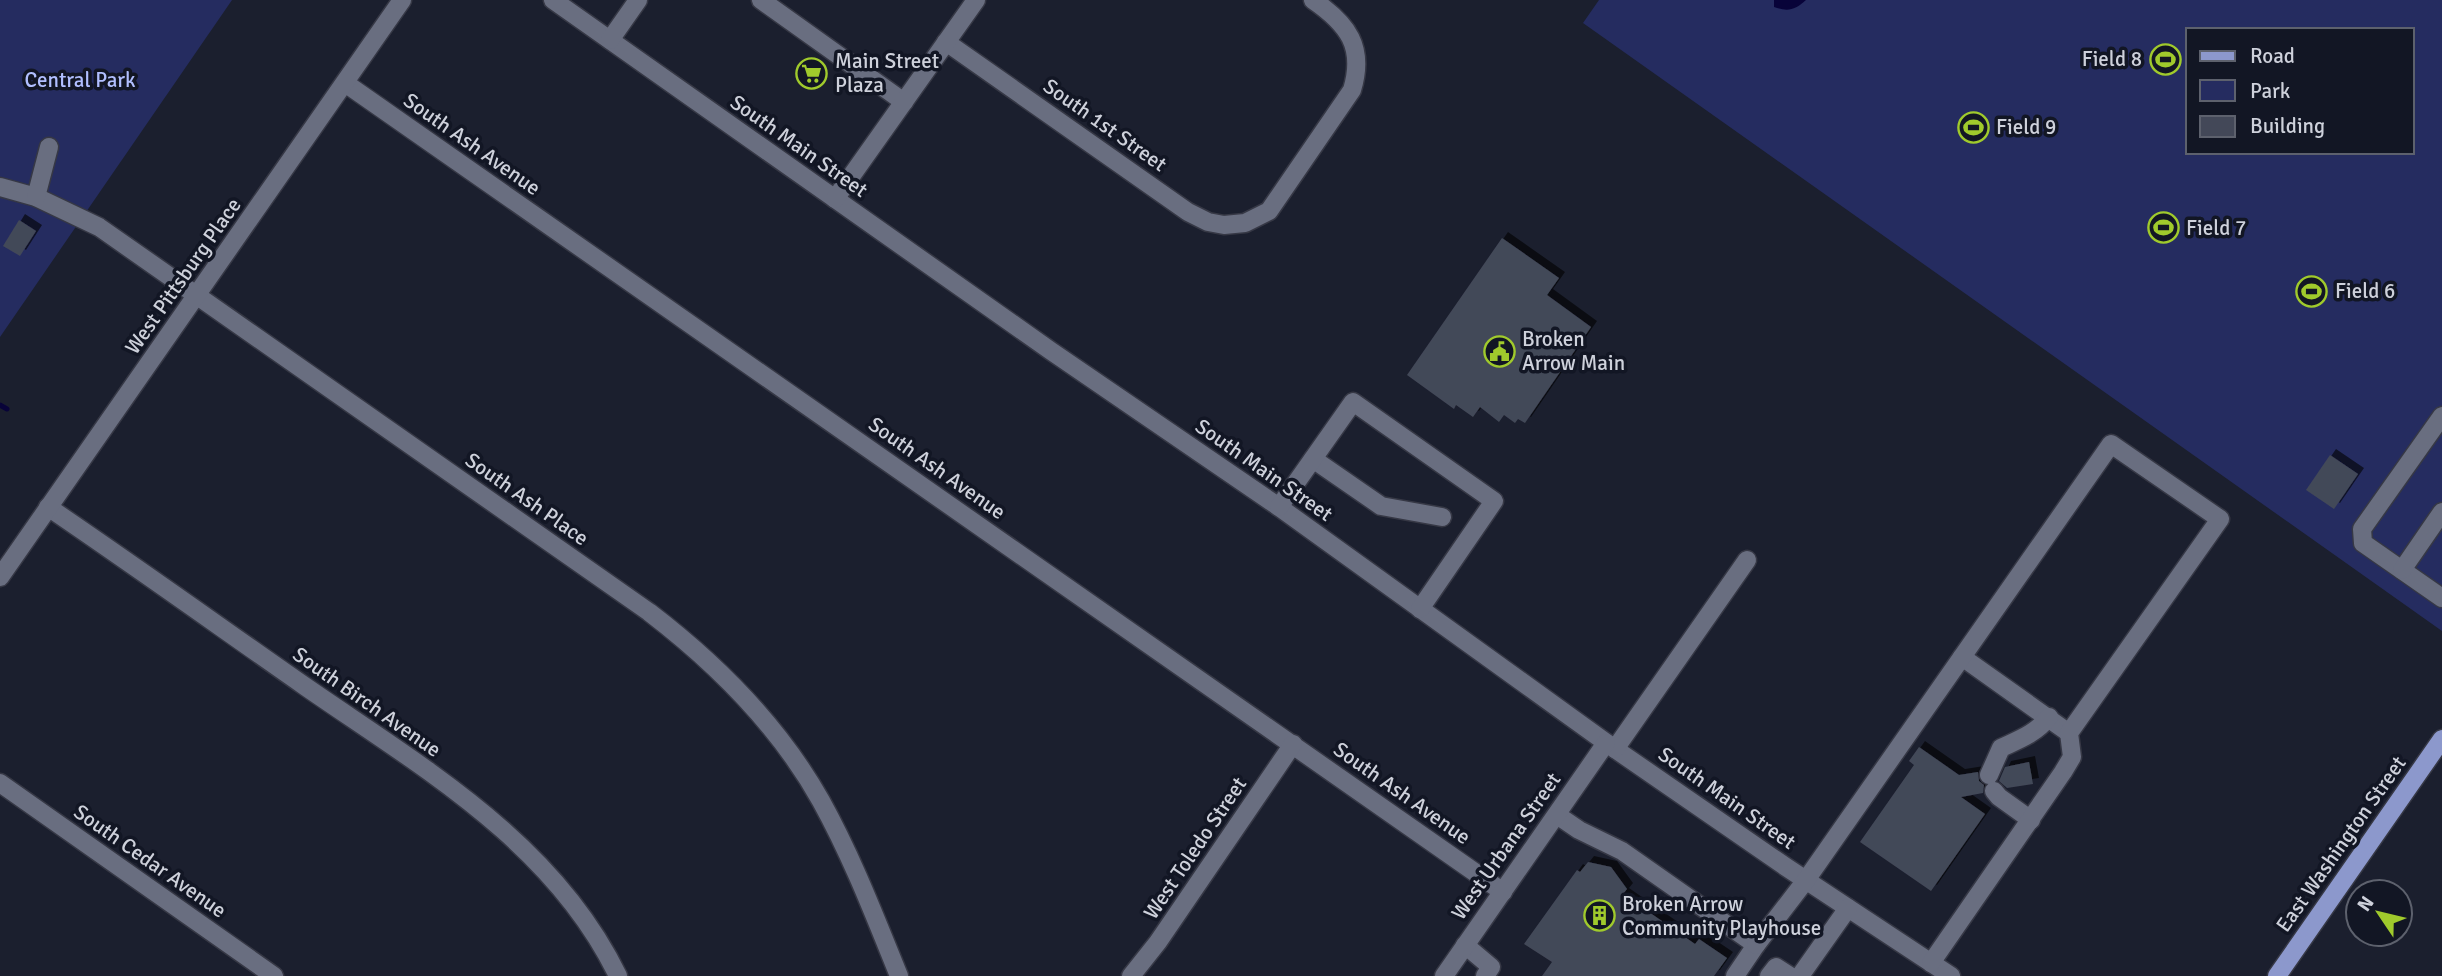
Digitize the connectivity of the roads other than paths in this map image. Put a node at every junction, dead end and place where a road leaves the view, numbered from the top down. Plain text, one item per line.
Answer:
1 (402, 0) edge
2 (553, 0) edge
3 (638, 0) edge
4 (761, 0) edge
5 (976, 0) edge
6 (1313, 0) edge
7 (610, 40) junction
8 (946, 42) junction
9 (345, 83) junction
10 (904, 102) junction
11 (49, 147) dead end
12 (0, 187) edge
13 (36, 197) junction
14 (835, 199) junction
15 (197, 296) junction
16 (2442, 416) edge
17 (1313, 459) junction
18 (48, 507) junction
19 (1279, 508) junction
20 (2442, 512) edge
21 (1442, 516) dead end
22 (1748, 560) dead end
23 (2402, 570) junction
24 (0, 577) edge
25 (2442, 598) edge
26 (1420, 609) junction
27 (1962, 657) junction
28 (2049, 717) junction
29 (2069, 733) junction
30 (2442, 739) edge
31 (1293, 744) junction
32 (1611, 746) junction
33 (0, 783) edge
34 (1557, 815) junction
35 (2031, 820) junction
36 (1806, 880) junction
37 (1503, 892) junction
38 (1847, 908) junction
39 (1465, 945) junction
40 (1756, 945) junction
41 (1940, 971) edge
42 (274, 976) edge
43 (618, 976) edge
44 (899, 976) edge
45 (1131, 976) edge
46 (1445, 976) edge
47 (1485, 976) edge
48 (1734, 976) edge
49 (1769, 976) edge
50 (1790, 976) edge
51 (1800, 976) edge
52 (2277, 976) edge

1 - 9 street, West Pittsburg Place
2 - 7 street, South Main Street
3 - 7 street
4 - 10 street
5 - 8 street
6 - 8 street, South 1st Street
7 - 14 street, South Main Street
8 - 10 street
9 - 15 street, West Pittsburg Place
9 - 31 street, South Ash Avenue
10 - 14 street
11 - 13 street
12 - 13 street, South Ash Place
13 - 15 street, South Ash Place
14 - 19 street, South Main Street
15 - 18 street, West Pittsburg Place
15 - 44 street, South Ash Place
16 - 23 street
17 - 19 street
17 - 21 street
17 - 26 street
18 - 24 street, West Pittsburg Place
18 - 43 street, South Birch Avenue
19 - 26 street, South Main Street
20 - 23 street
22 - 32 street, West Urbana Street
23 - 25 street
26 - 32 street, South Main Street
27 - 28 street
27 - 29 street
27 - 36 street
28 - 29 street
28 - 35 street
29 - 35 street
30 - 52 main road, East Washington Street
31 - 37 street, South Ash Avenue
31 - 45 street, West Toledo Street
32 - 34 street, West Urbana Street
32 - 36 street, South Main Street
33 - 42 street, South Cedar Avenue
34 - 37 street, West Urbana Street
34 - 40 street
35 - 41 street
36 - 38 street, South Main Street
36 - 40 street
37 - 39 street, West Urbana Street
38 - 41 street, South Main Street
38 - 51 street
39 - 46 street, West Urbana Street
39 - 47 street
40 - 48 street
49 - 50 street

